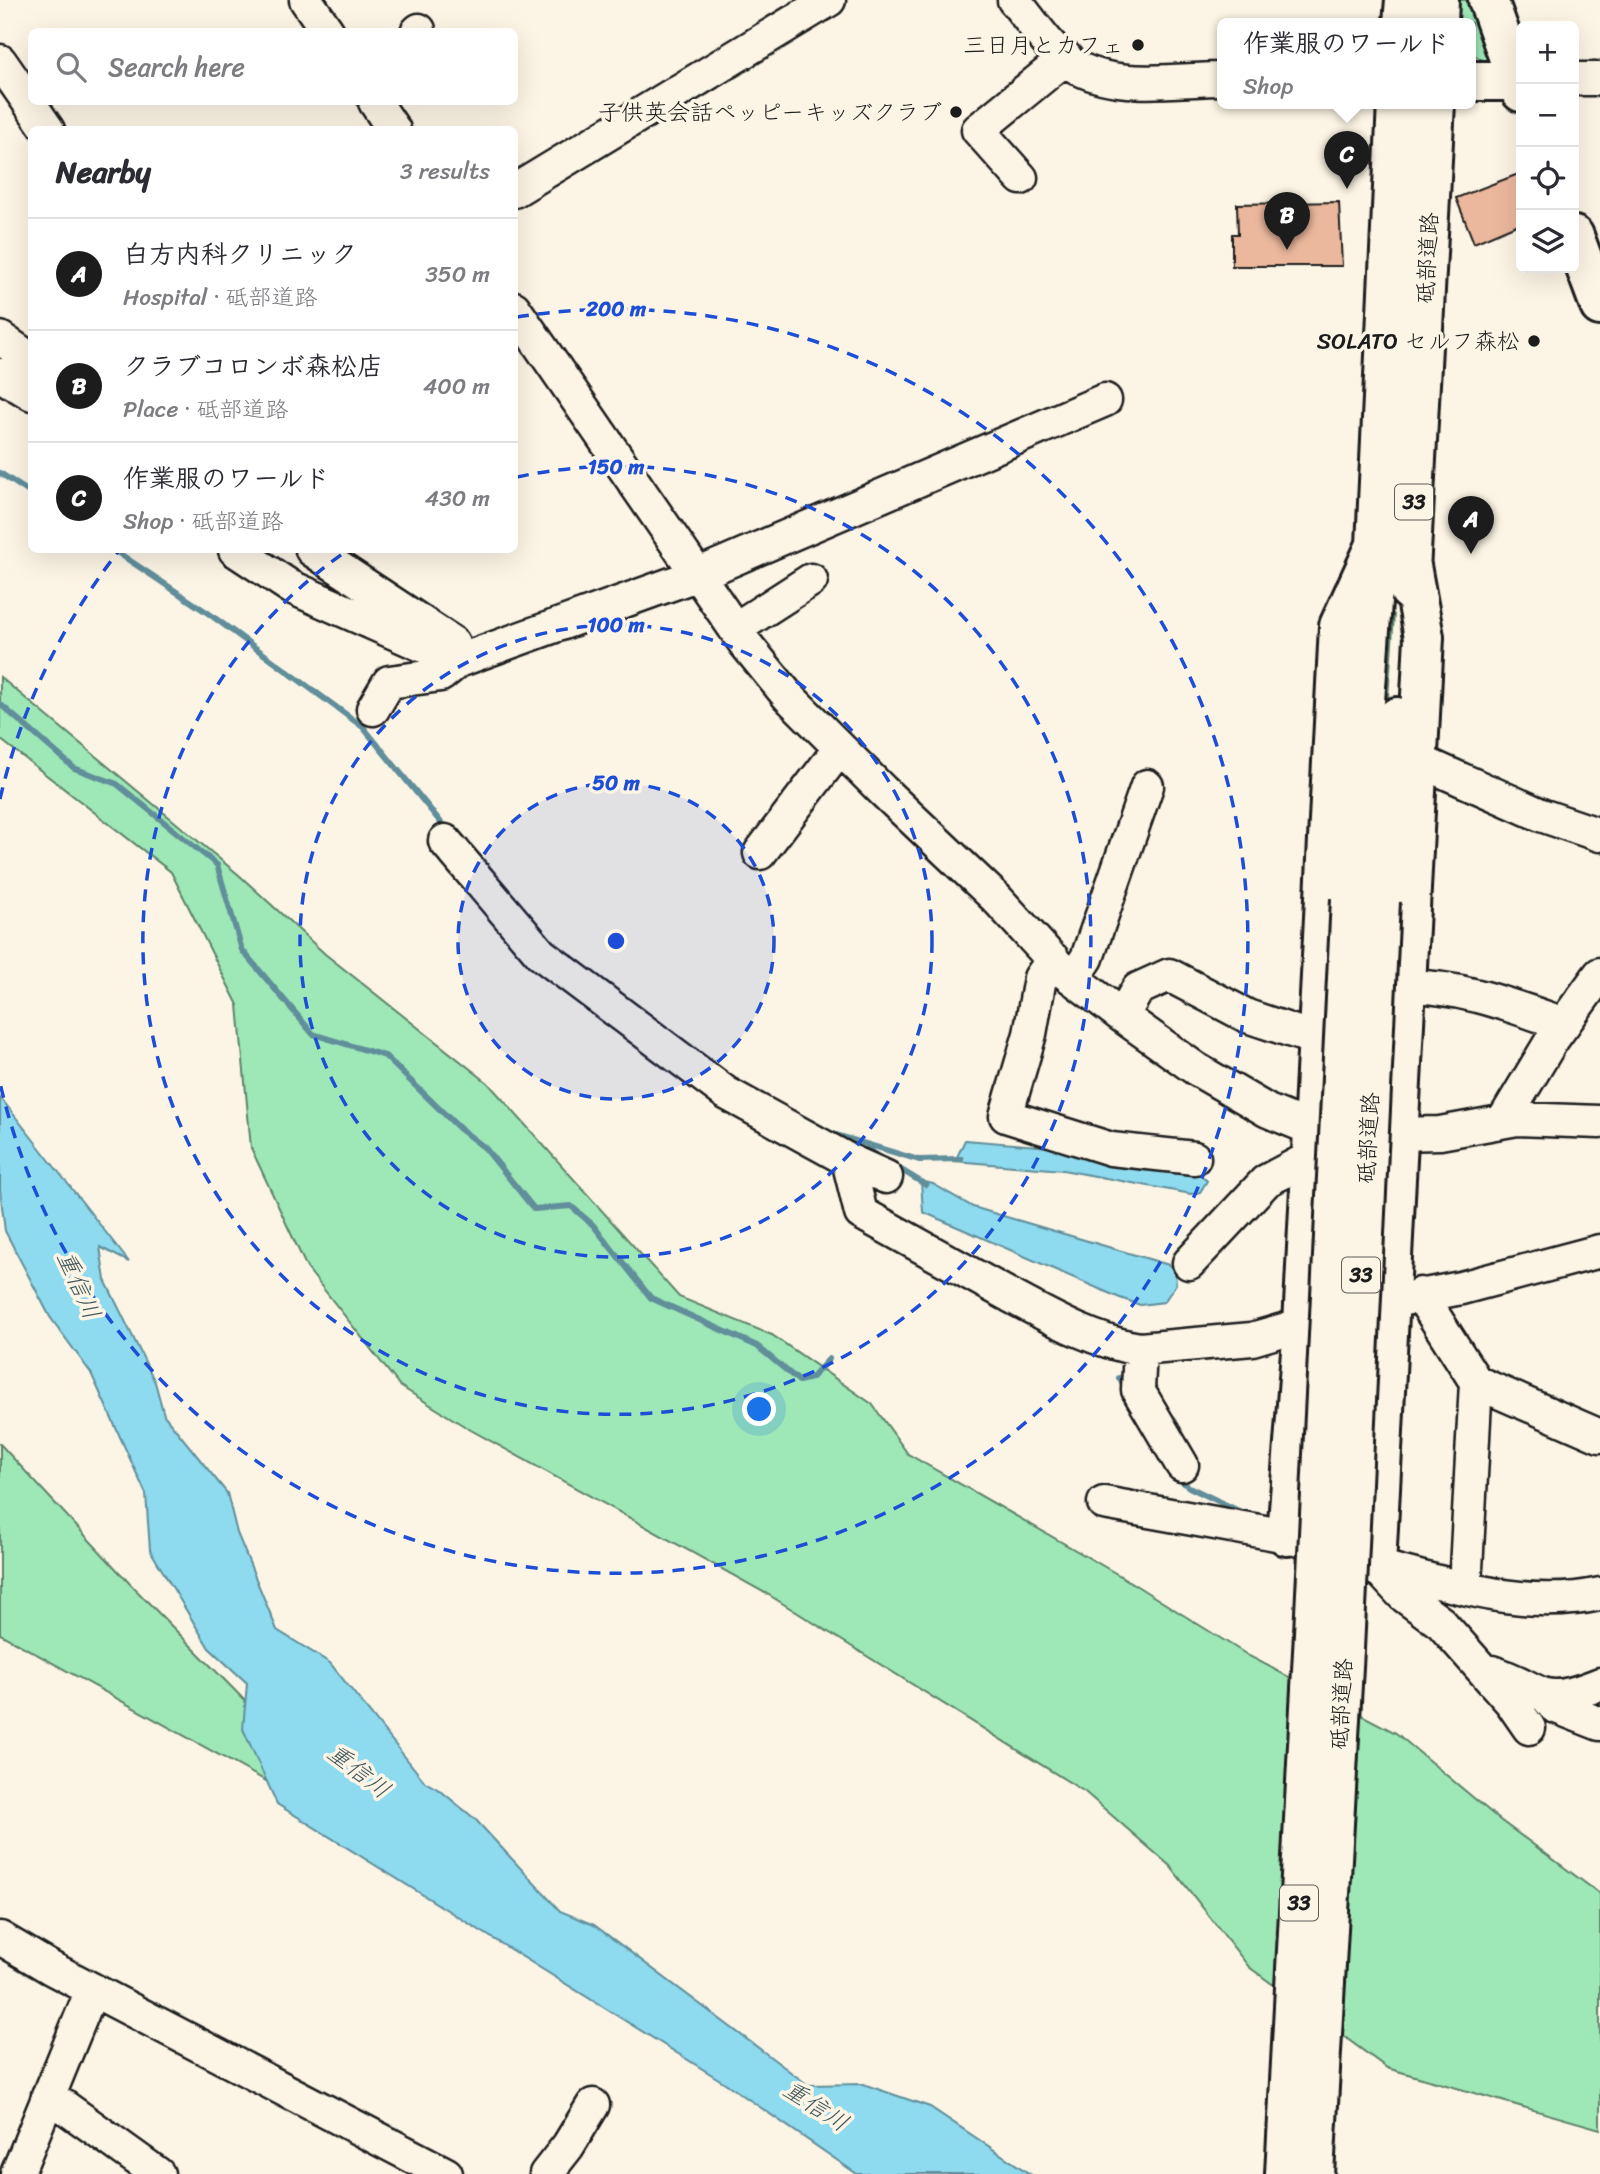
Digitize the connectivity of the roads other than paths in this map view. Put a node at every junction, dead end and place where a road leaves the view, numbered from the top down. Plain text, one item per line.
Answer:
1 (306, 0) edge
2 (829, 0) edge
3 (1014, 0) edge
4 (1405, 0) edge
5 (1439, 0) edge
6 (1488, 0) edge
7 (1403, 18) edge
8 (1438, 18) edge
9 (325, 28) edge
10 (1066, 58) junction
11 (0, 61) edge
12 (1217, 79) edge
13 (1579, 79) edge
14 (1600, 79) edge
15 (1476, 81) edge
16 (1520, 84) edge
17 (1516, 85) edge
18 (28, 101) edge
19 (31, 105) edge
20 (377, 105) edge
21 (1397, 109) edge
22 (1435, 109) edge
23 (45, 126) edge
24 (391, 126) edge
25 (1021, 178) dead end
26 (518, 189) edge
27 (1579, 249) edge
28 (1600, 306) edge
29 (518, 314) edge
30 (0, 338) edge
31 (28, 357) edge
32 (0, 375) edge
33 (28, 392) edge
34 (1105, 400) dead end
35 (1376, 545) junction
36 (240, 553) edge
37 (317, 553) edge
38 (1411, 566) junction
39 (699, 574) junction
40 (811, 580) dead end
41 (735, 629) junction
42 (471, 656) junction
43 (373, 709) dead end
44 (840, 748) junction
45 (1418, 766) junction
46 (1147, 786) dead end
47 (1600, 835) edge
48 (445, 841) dead end
49 (760, 853) dead end
50 (1366, 900) junction
51 (1063, 969) junction
52 (1600, 974) edge
53 (1405, 986) junction
54 (1122, 1016) junction
55 (1564, 1024) junction
56 (1316, 1039) junction
57 (1504, 1119) junction
58 (1600, 1122) edge
59 (1396, 1134) junction
60 (1311, 1143) junction
61 (1194, 1158) dead end
62 (848, 1160) junction
63 (886, 1177) dead end
64 (1600, 1251) edge
65 (1189, 1263) dead end
66 (1404, 1297) junction
67 (1303, 1325) junction
68 (1140, 1349) junction
69 (1476, 1382) junction
70 (1600, 1436) edge
71 (1182, 1465) dead end
72 (1104, 1503) dead end
73 (1287, 1536) junction
74 (1376, 1566) junction
75 (1470, 1590) junction
76 (1600, 1594) edge
77 (1456, 1638) junction
78 (1481, 1668) junction
79 (1600, 1684) edge
80 (1546, 1696) junction
81 (1600, 1724) edge
82 (1529, 1728) dead end
83 (0, 1938) edge
84 (92, 1990) junction
85 (48, 2095) junction
86 (593, 2105) dead end
87 (17, 2174) edge
88 (158, 2174) edge
89 (446, 2174) edge
90 (546, 2174) edge
91 (1285, 2174) edge
92 (1314, 2174) edge

1 - 9 street
2 - 26 street
3 - 10 street
4 - 7 main road
5 - 8 main road
6 - 16 main road
10 - 12 street
10 - 25 street
11 - 18 street
13 - 14 street
15 - 17 main road
19 - 23 street
20 - 24 street
21 - 35 main road, 砥部道路 / 33
22 - 38 main road, 砥部道路 / 33
27 - 28 main road
29 - 39 street
30 - 31 street
32 - 33 street
34 - 39 street
35 - 50 main road, 砥部道路 / 33
35 - 56 main road
36 - 42 street
37 - 42 street
38 - 45 main road
38 - 50 main road, 砥部道路 / 33
39 - 41 street
39 - 42 street
40 - 41 street
41 - 44 street
42 - 43 street
44 - 49 street
44 - 51 street
45 - 47 street
45 - 53 main road
46 - 51 street
48 - 62 street
50 - 91 main road, 砥部道路 / 33, bridge
50 - 92 main road, 砥部道路 / 33, bridge
51 - 54 street
51 - 61 street
52 - 55 street
53 - 55 street
53 - 59 main road
54 - 56 street
54 - 60 street
55 - 57 street
56 - 60 main road
57 - 58 street
57 - 59 street
59 - 60 street
59 - 66 main road
60 - 65 street
60 - 67 main road
62 - 63 street
62 - 68 street
64 - 66 street
66 - 67 street
66 - 69 street
66 - 74 main road
67 - 68 street
67 - 73 main road
68 - 71 street
69 - 70 street
69 - 75 street
72 - 73 street
73 - 74 street
74 - 75 street
74 - 77 street
75 - 76 street
75 - 77 street
77 - 78 street
78 - 80 street
78 - 82 street
79 - 80 street
80 - 81 street
83 - 84 street
84 - 85 street
84 - 89 street
85 - 87 street
85 - 88 street
86 - 90 street

